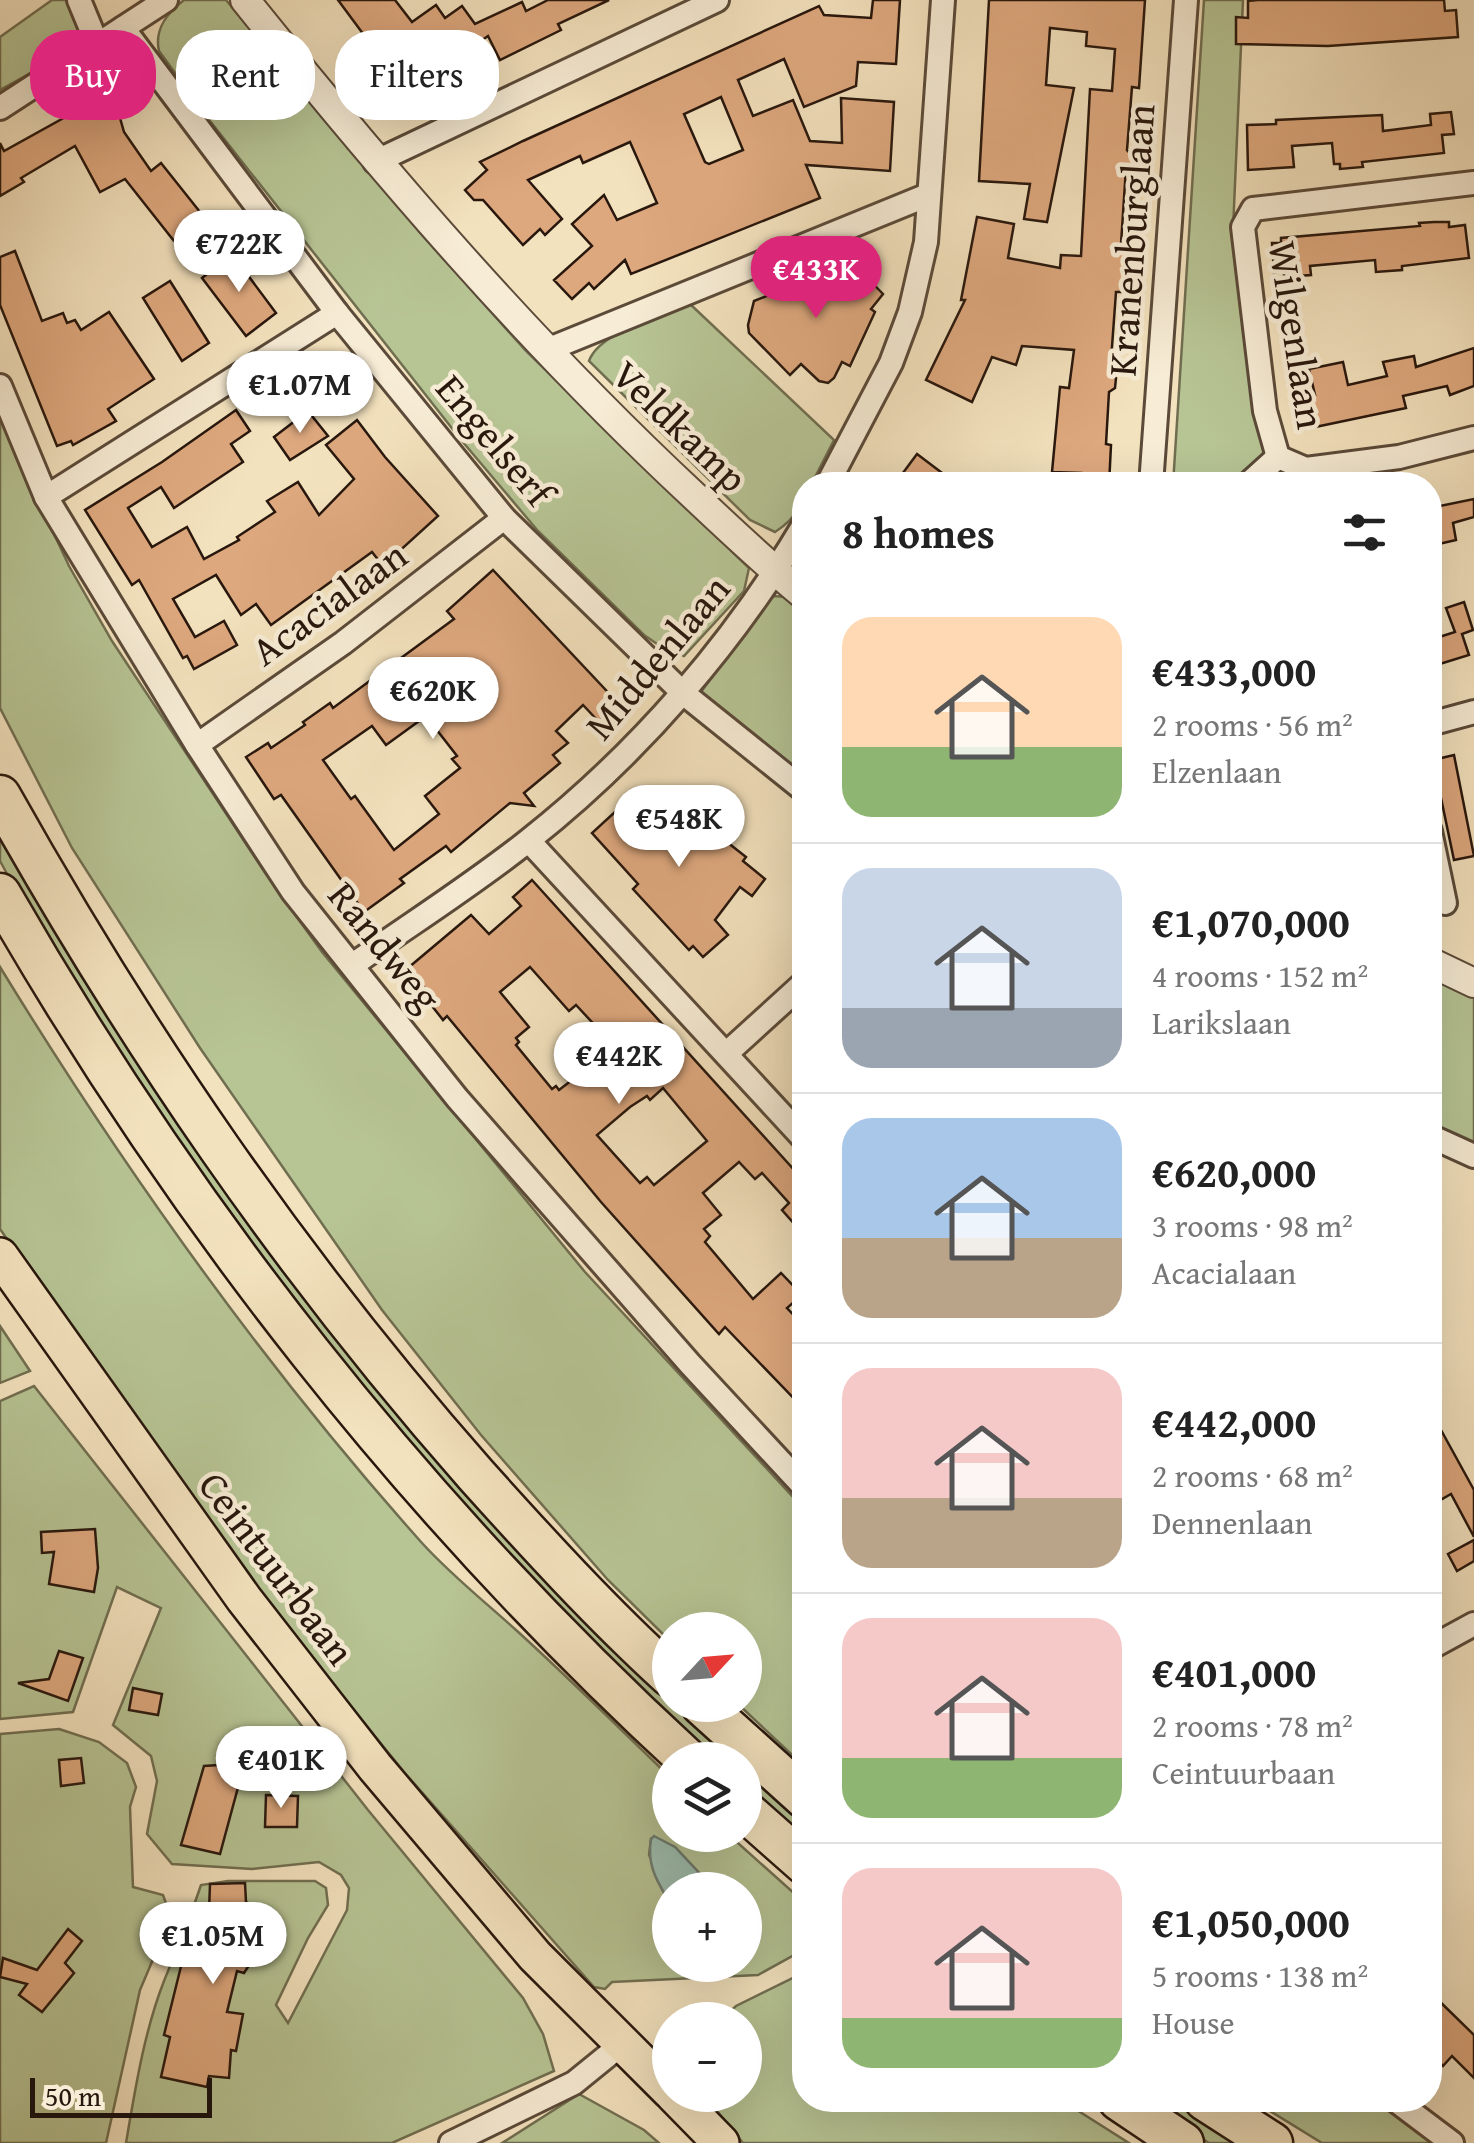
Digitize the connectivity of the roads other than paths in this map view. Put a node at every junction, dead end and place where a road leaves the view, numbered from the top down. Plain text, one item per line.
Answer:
1 (79, 0) edge
2 (166, 0) edge
3 (245, 0) edge
4 (718, 0) edge
5 (943, 0) edge
6 (1186, 0) edge
7 (691, 5) edge
8 (123, 28) junction
9 (91, 30) edge
10 (120, 30) edge
11 (30, 89) edge
12 (0, 108) edge
13 (375, 162) junction
14 (1474, 183) edge
15 (928, 195) junction
16 (337, 314) junction
17 (547, 350) junction
18 (0, 386) edge
19 (1474, 438) edge
20 (1278, 457) junction
21 (834, 472) edge
22 (1152, 472) edge
23 (1261, 472) edge
24 (46, 497) junction
25 (504, 518) junction
26 (792, 545) edge
27 (776, 572) junction
28 (792, 585) edge
29 (683, 694) junction
30 (1474, 712) edge
31 (1442, 721) edge
32 (196, 745) junction
33 (792, 781) edge
34 (0, 796) edge
35 (529, 841) junction
36 (1442, 889) edge
37 (0, 894) edge
38 (1445, 903) dead end
39 (354, 964) junction
40 (1442, 968) edge
41 (1474, 983) edge
42 (792, 994) edge
43 (728, 1053) junction
44 (792, 1125) edge
45 (1442, 1141) edge
46 (1474, 1156) edge
47 (0, 1256) edge
48 (792, 1474) edge
49 (1474, 1624) edge
50 (1442, 1641) edge
51 (652, 1660) edge
52 (721, 1722) edge
53 (670, 1742) edge
54 (792, 1786) edge
55 (762, 1826) edge
56 (792, 1853) edge
57 (622, 2044) junction
58 (652, 2073) edge
59 (691, 2112) edge
60 (1137, 2112) edge
61 (1224, 2112) edge
62 (1411, 2112) edge
63 (452, 2143) edge
64 (721, 2143) edge
65 (1183, 2143) edge
66 (1272, 2143) edge
67 (1452, 2143) edge

1 - 9 street
2 - 8 street
3 - 13 street
4 - 7 street
5 - 15 street
6 - 22 street, Kranenburglaan
7 - 13 street
8 - 10 street
8 - 16 street, Engelserf
11 - 12 street
13 - 17 street
14 - 20 street, Wilgenlaan
15 - 17 street
15 - 21 street
16 - 24 street
16 - 25 street, Engelserf
17 - 27 street, Veldkamp
18 - 24 street, Randweg
19 - 20 street
20 - 23 street
24 - 32 street, Randweg
25 - 29 street, Engelserf
25 - 32 street, Acacialaan
26 - 27 street, Middenlaan
27 - 28 street, Veldkamp
27 - 29 street, Middenlaan
29 - 33 street
29 - 35 street, Middenlaan
30 - 31 street
32 - 39 street, Randweg
34 - 51 highway
35 - 39 street, Middenlaan
35 - 43 street
36 - 38 street
37 - 53 highway
39 - 48 street, Randweg
40 - 41 street
42 - 43 street
43 - 44 street
45 - 46 street
47 - 57 main road, Ceintuurbaan
49 - 50 street
52 - 54 highway
55 - 56 highway
57 - 58 main road, Ceintuurbaan
57 - 63 street
59 - 64 main road, Ceintuurbaan
60 - 65 highway
61 - 66 highway
62 - 67 street

